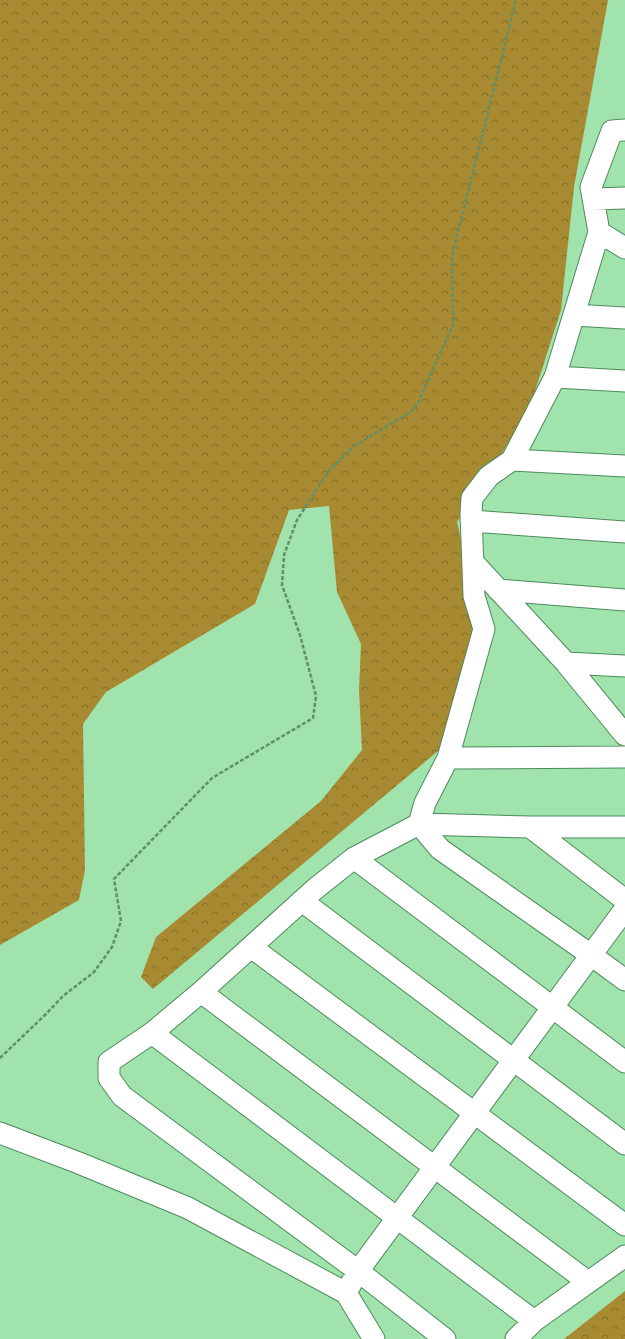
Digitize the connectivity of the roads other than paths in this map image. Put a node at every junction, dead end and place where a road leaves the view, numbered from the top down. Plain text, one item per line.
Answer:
1 (625, 130) edge
2 (625, 198) edge
3 (593, 199) junction
4 (598, 232) junction
5 (625, 248) edge
6 (574, 315) junction
7 (625, 318) edge
8 (555, 377) junction
9 (625, 381) edge
10 (512, 460) junction
11 (625, 466) edge
12 (471, 521) junction
13 (625, 532) edge
14 (473, 562) junction
15 (498, 590) junction
16 (625, 600) edge
17 (566, 663) junction
18 (625, 666) edge
19 (625, 735) edge
20 (625, 757) edge
21 (448, 758) junction
22 (419, 824) junction
23 (530, 827) junction
24 (625, 827) edge
25 (354, 858) junction
26 (625, 900) edge
27 (302, 901) junction
28 (625, 909) edge
29 (251, 947) junction
30 (591, 955) junction
31 (625, 980) edge
32 (201, 992) junction
33 (553, 1007) junction
34 (152, 1033) junction
35 (514, 1060) junction
36 (625, 1062) edge
37 (474, 1114) junction
38 (0, 1133) edge
39 (625, 1144) edge
40 (435, 1167) junction
41 (397, 1219) junction
42 (625, 1225) edge
43 (625, 1256) edge
44 (358, 1271) junction
45 (588, 1282) junction
46 (346, 1293) junction
47 (534, 1322) junction
48 (374, 1339) edge
49 (445, 1339) edge
50 (516, 1339) edge

1 - 3 street
2 - 3 street
3 - 4 street
4 - 5 street
4 - 6 street
6 - 7 street
6 - 8 street
8 - 9 street
8 - 10 street
10 - 11 street
10 - 12 street
12 - 13 street
12 - 14 street
14 - 15 street
14 - 21 street
15 - 16 street
15 - 17 street
17 - 18 street
17 - 19 street
20 - 21 street
21 - 22 street
22 - 23 street
22 - 25 street
22 - 30 street
23 - 24 street
23 - 26 street
25 - 27 street
25 - 33 street
27 - 29 street
27 - 35 street
28 - 30 street
29 - 32 street
29 - 37 street
30 - 31 street
30 - 33 street
32 - 34 street
32 - 40 street
33 - 35 street
33 - 36 street
34 - 41 street
34 - 44 street
35 - 37 street
35 - 39 street
37 - 40 street
37 - 42 street
38 - 46 street
40 - 41 street
40 - 45 street
41 - 44 street
41 - 47 street
43 - 45 street
44 - 46 street
44 - 49 street
45 - 47 street
46 - 48 street
47 - 50 street

